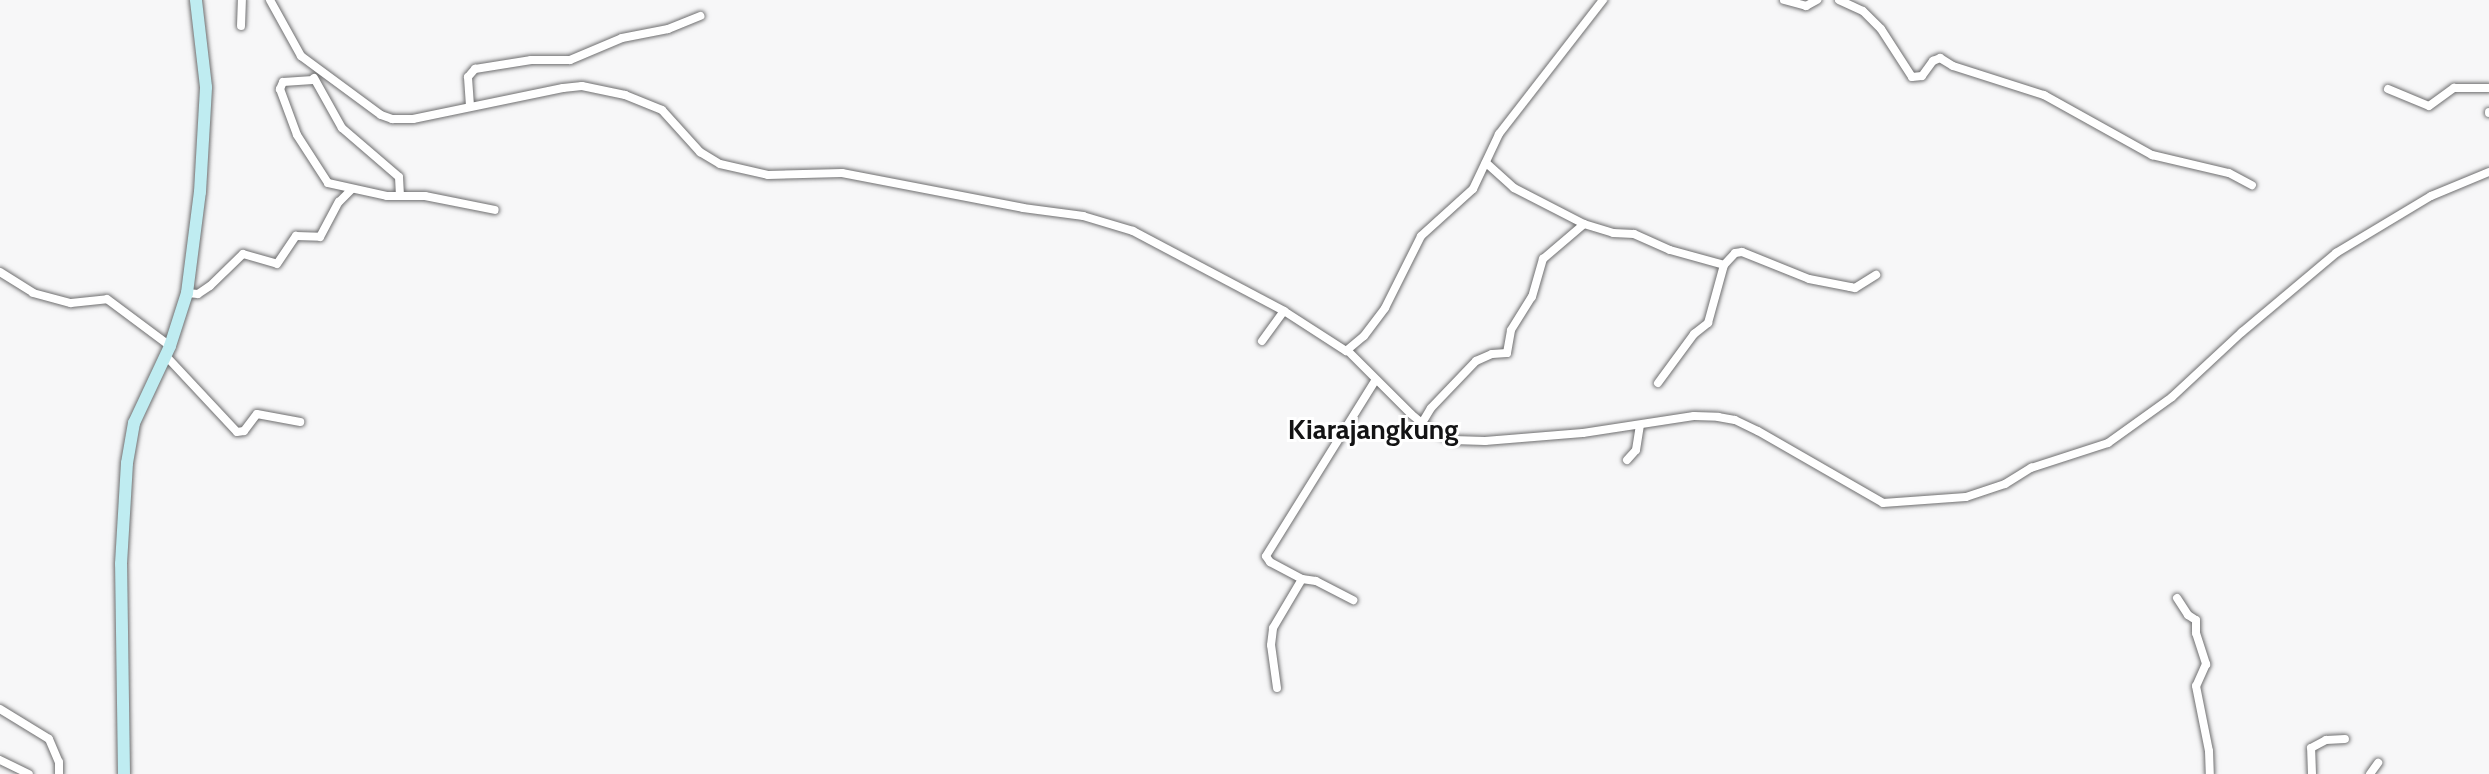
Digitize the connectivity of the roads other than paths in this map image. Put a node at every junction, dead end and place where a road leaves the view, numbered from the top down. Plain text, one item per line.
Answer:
1 (196, 0) edge
2 (242, 0) edge
3 (270, 0) edge
4 (1784, 0) edge
5 (1817, 0) edge
6 (1839, 0) edge
7 (1600, 1) edge
8 (700, 16) dead end
9 (241, 26) dead end
10 (317, 70) junction
11 (313, 80) junction
12 (2489, 88) edge
13 (2388, 89) dead end
14 (470, 106) junction
15 (1486, 163) junction
16 (2489, 172) edge
17 (2252, 185) dead end
18 (352, 189) junction
19 (400, 195) junction
20 (495, 210) dead end
21 (1584, 224) junction
22 (1724, 265) junction
23 (0, 272) edge
24 (1876, 275) dead end
25 (187, 293) junction
26 (1284, 311) junction
27 (1262, 341) dead end
28 (168, 350) junction
29 (1348, 351) junction
30 (1375, 381) junction
31 (1658, 383) dead end
32 (300, 422) dead end
33 (1422, 423) junction
34 (1640, 425) junction
35 (1627, 460) dead end
36 (1302, 579) junction
37 (2177, 598) dead end
38 (1353, 600) dead end
39 (1277, 688) dead end
40 (0, 709) edge
41 (2345, 739) dead end
42 (0, 760) edge
43 (2378, 763) dead end
44 (2302, 773) edge
45 (29, 774) edge
46 (59, 774) edge
47 (124, 774) edge
48 (2210, 774) edge
49 (2313, 774) edge
50 (2370, 774) edge

1 - 25 main road
2 - 9 street
3 - 10 street
4 - 5 street
6 - 17 street
7 - 15 street
8 - 14 street
10 - 11 street
10 - 14 street
11 - 18 street
11 - 19 street
12 - 13 street
14 - 26 street
15 - 21 street
15 - 29 street
16 - 34 street
18 - 19 street
18 - 25 street
19 - 20 street
21 - 22 street
21 - 33 street
22 - 24 street
22 - 31 street
23 - 28 street
25 - 28 main road
26 - 27 street
26 - 29 street
28 - 32 street
28 - 47 main road
29 - 30 street
30 - 33 street
30 - 36 street
33 - 34 street
34 - 35 street
36 - 38 street
36 - 39 street
37 - 48 street
40 - 46 street
41 - 49 street
42 - 45 street
43 - 50 street
44 - 49 street

